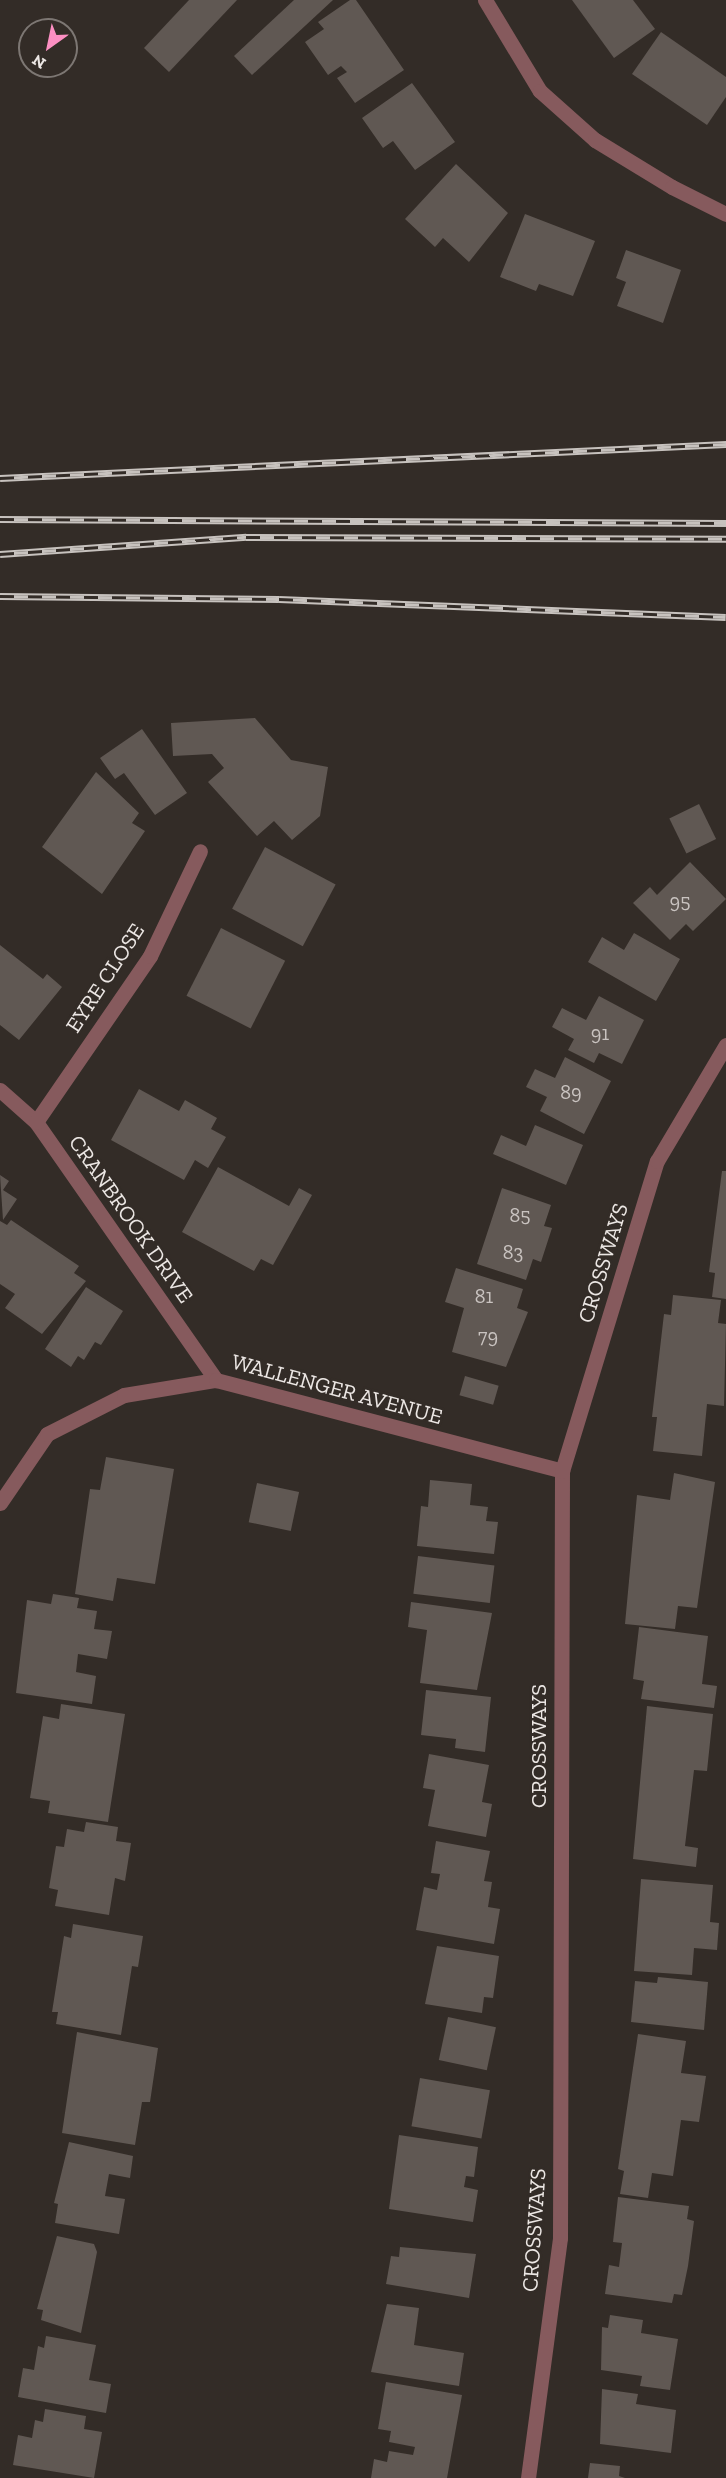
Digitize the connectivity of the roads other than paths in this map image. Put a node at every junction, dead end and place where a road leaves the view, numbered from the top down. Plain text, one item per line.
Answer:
1 (485, 0) edge
2 (726, 214) edge
3 (200, 851) dead end
4 (726, 1045) edge
5 (0, 1090) edge
6 (36, 1122) junction
7 (216, 1380) junction
8 (562, 1471) junction
9 (0, 1503) edge
10 (528, 2478) edge

1 - 2 street
3 - 6 street, EYRE CLOSE
4 - 8 street, CROSSWAYS
5 - 6 street, CRANBROOK DRIVE
6 - 7 street, CRANBROOK DRIVE
7 - 8 street, WALLENGER AVENUE
7 - 9 street, WALLENGER AVENUE
8 - 10 street, CROSSWAYS

